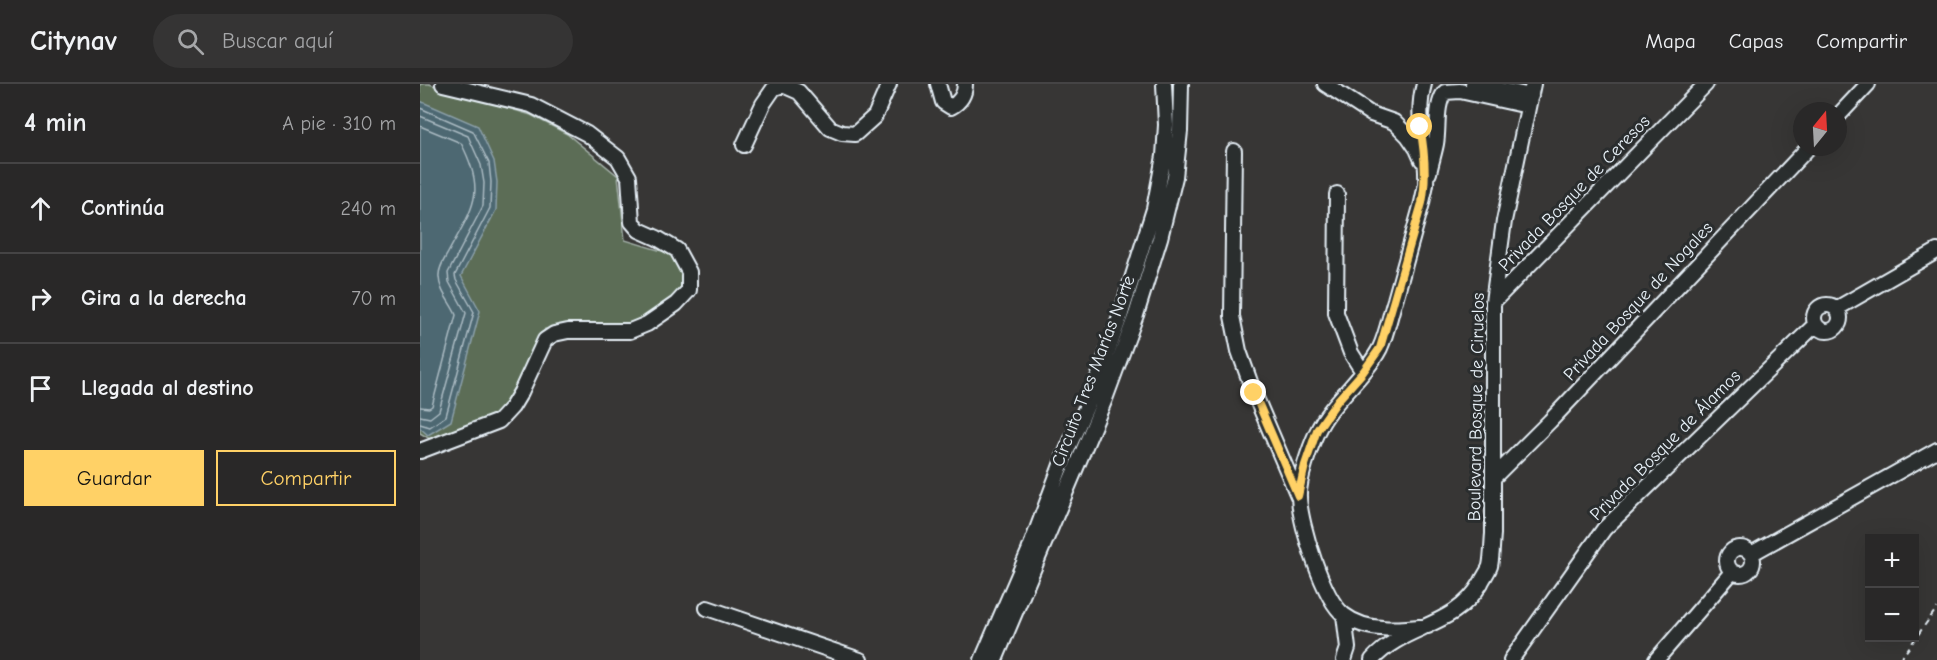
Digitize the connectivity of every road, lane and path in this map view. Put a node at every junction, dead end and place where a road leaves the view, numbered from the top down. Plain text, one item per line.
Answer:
1 (443, 84) edge
2 (890, 84) edge
3 (938, 84) edge
4 (965, 84) edge
5 (1164, 84) edge
6 (1181, 84) edge
7 (1325, 84) edge
8 (1424, 84) edge
9 (1471, 84) edge
10 (1543, 84) edge
11 (1706, 84) edge
12 (1868, 84) edge
13 (1531, 95) edge
14 (1847, 106) edge
15 (744, 146) dead end
16 (1234, 150) dead end
17 (1800, 156) edge
18 (1425, 168) junction
19 (1426, 183) junction
20 (1337, 194) dead end
21 (1937, 251) edge
22 (1493, 302) junction
23 (1363, 372) junction
24 (1093, 392) junction
25 (1106, 399) junction
26 (1937, 450) edge
27 (420, 451) edge
28 (1493, 478) junction
29 (1298, 496) junction
30 (1751, 554) junction
31 (1732, 572) junction
32 (707, 608) dead end
33 (1937, 608) edge
34 (1344, 615) junction
35 (1428, 626) junction
36 (860, 660) edge
37 (982, 660) edge
38 (995, 660) edge
39 (1344, 660) edge
40 (1372, 660) edge
41 (1511, 660) edge
42 (1656, 660) edge
43 (1900, 660) edge

1 - 27 street
2 - 15 street
3 - 4 street
5 - 24 street, Circuito Tres Marías Norte
6 - 25 street, Circuito Tres Marías Norte
7 - 18 street
8 - 18 street
9 - 13 street
10 - 13 street
11 - 22 street, Privada Bosque de Ceresos
12 - 14 street
13 - 19 street
13 - 22 street, Boulevard Bosque de Ciruelos
16 - 29 street
17 - 28 street, Privada Bosque de Nogales
18 - 19 street
19 - 23 street
20 - 23 street
21 - 41 street, Privada Bosque de Álamos
22 - 28 street, Boulevard Bosque de Ciruelos
23 - 29 street
24 - 25 street
24 - 37 street, Circuito Tres Marías Norte
25 - 38 street, Circuito Tres Marías Norte
26 - 30 street
28 - 35 street, Boulevard Bosque de Ciruelos
29 - 34 street
30 - 31 street
30 - 31 street
31 - 42 street
32 - 36 street
33 - 43 path
34 - 35 street
34 - 39 street
35 - 40 street, Boulevard Bosque de Ciruelos

